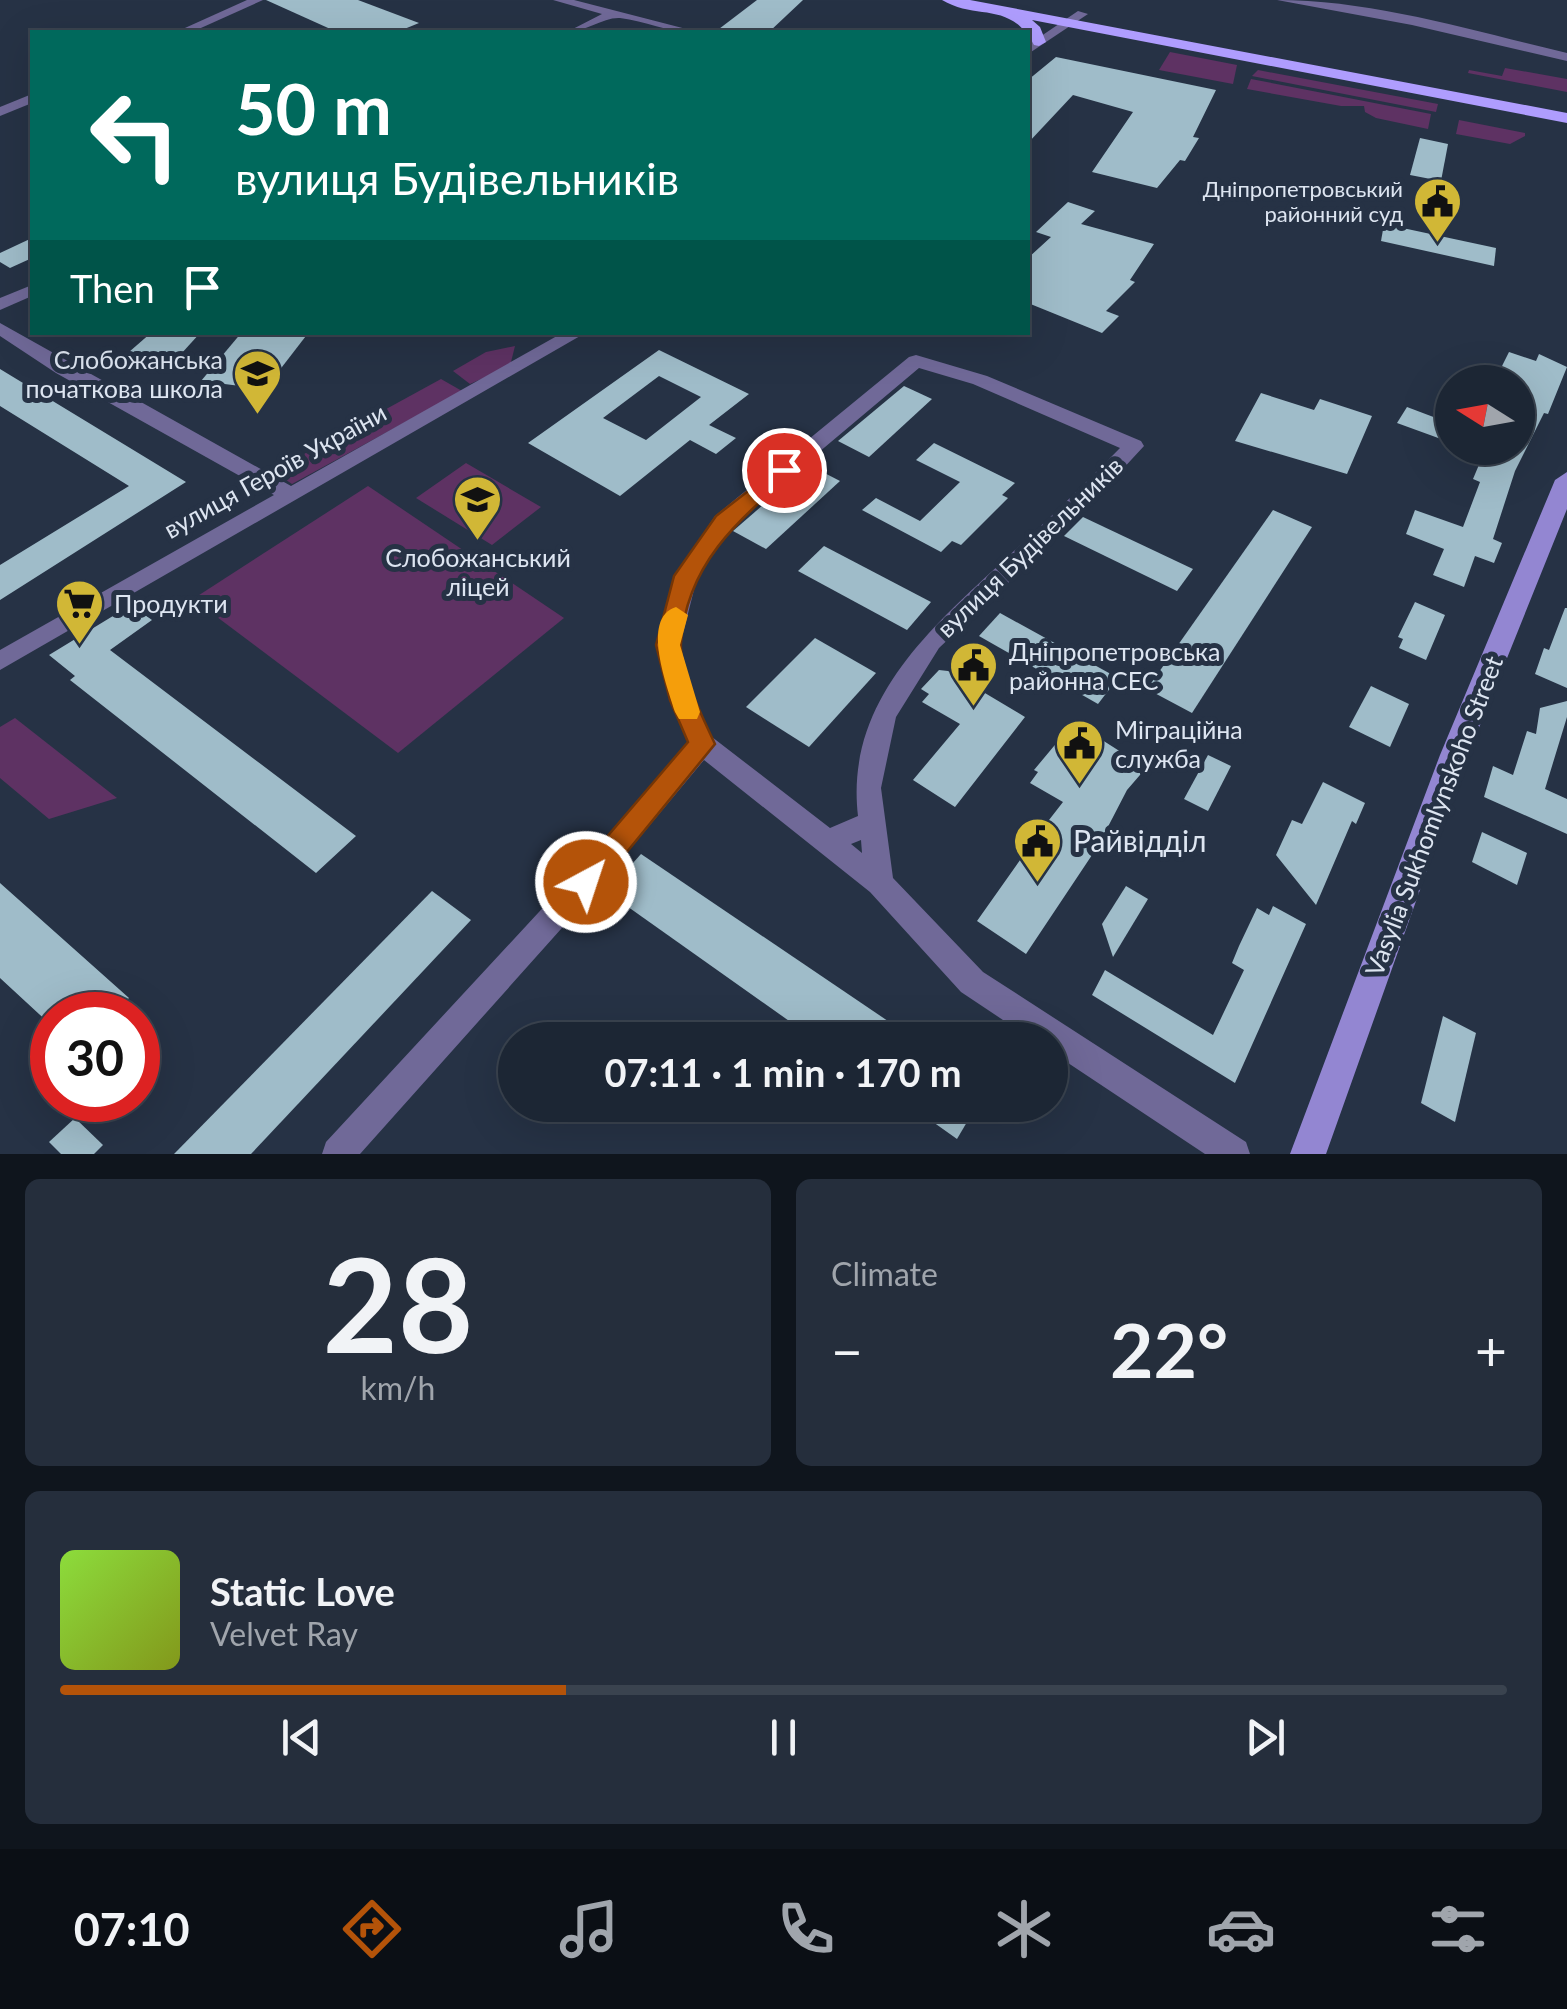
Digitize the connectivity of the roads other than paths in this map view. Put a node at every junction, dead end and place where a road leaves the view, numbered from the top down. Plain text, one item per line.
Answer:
1 (257, 0) edge
2 (559, 0) edge
3 (950, 0) edge
4 (1284, 0) edge
5 (1010, 6) edge
6 (1074, 12) edge
7 (613, 14) junction
8 (187, 30) edge
9 (577, 30) edge
10 (683, 30) edge
11 (1033, 46) edge
12 (1567, 57) edge
13 (30, 99) edge
14 (1567, 105) edge
15 (0, 112) edge
16 (1567, 118) edge
17 (0, 328) edge
18 (573, 335) edge
19 (1567, 480) edge
20 (288, 494) junction
21 (0, 660) edge
22 (702, 744) junction
23 (872, 822) junction
24 (828, 842) junction
25 (880, 883) junction
26 (338, 1154) edge
27 (1234, 1154) edge
28 (1308, 1154) edge

1 - 8 street
2 - 7 street
3 - 5 main road
4 - 12 street
5 - 6 main road
5 - 11 main road
6 - 11 street
6 - 14 main road
6 - 16 main road
7 - 9 street
7 - 10 street
13 - 15 street
17 - 20 street
18 - 20 street, вулиця Героїв України
19 - 28 main road, Vasylia Sukhomlynskoho Street
20 - 21 street, вулиця Героїв України
22 - 23 street, вулиця Будівельників
22 - 24 street, вулиця Будівельників
22 - 26 street
23 - 24 street
23 - 25 street, вулиця Будівельників
24 - 25 street, вулиця Будівельників
25 - 27 street, вулиця Будівельників

